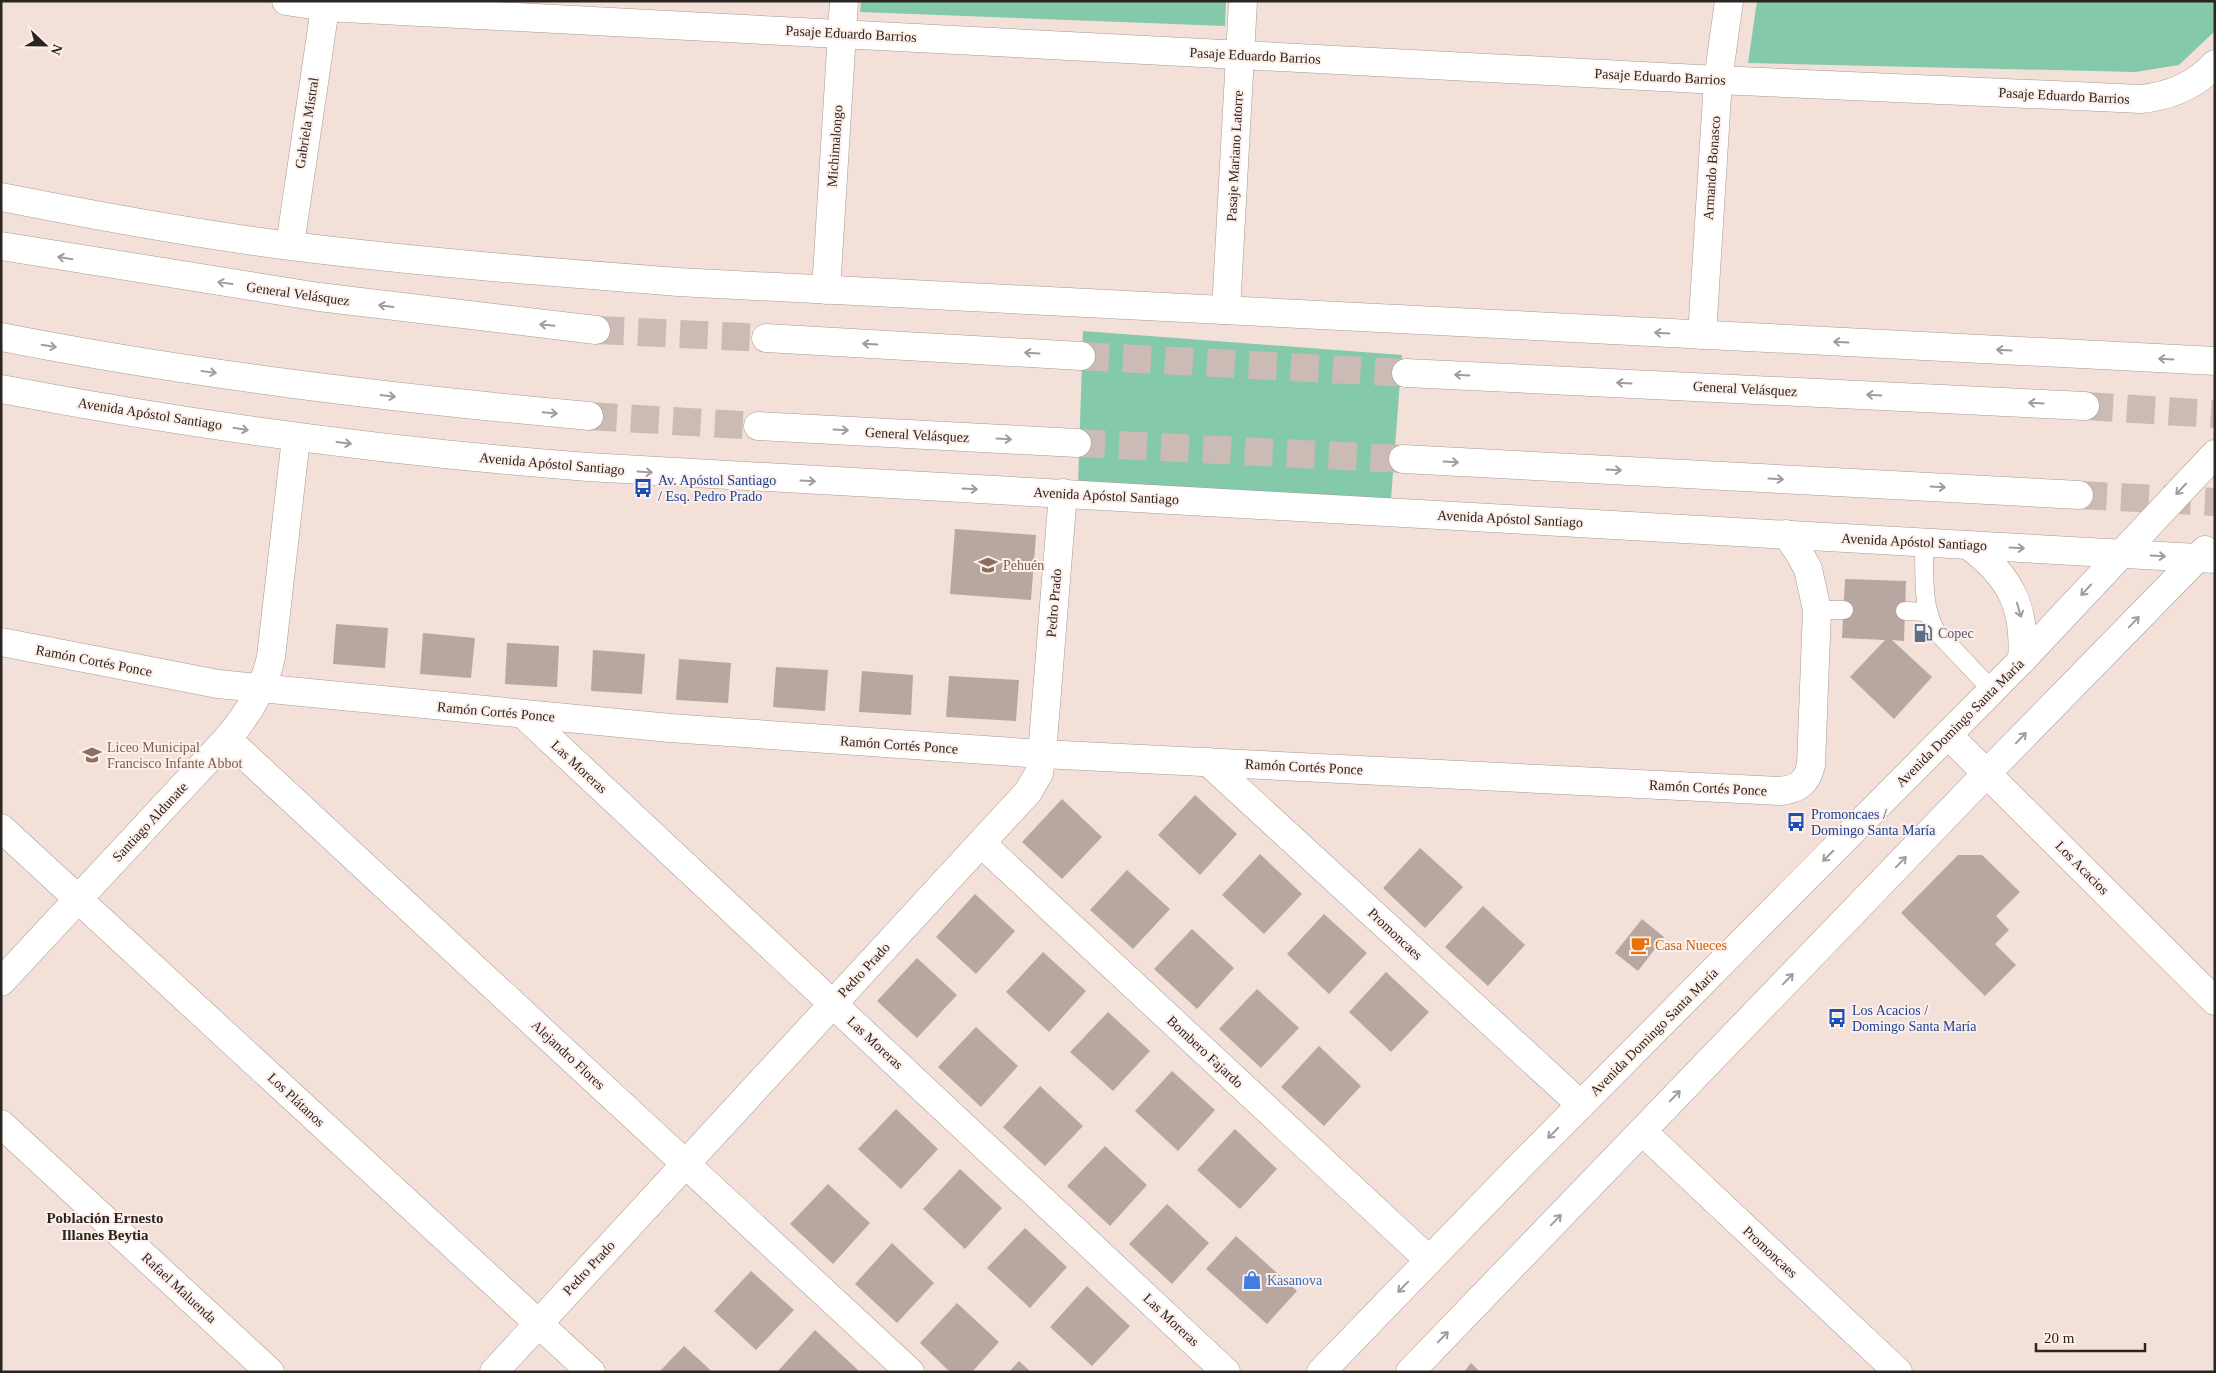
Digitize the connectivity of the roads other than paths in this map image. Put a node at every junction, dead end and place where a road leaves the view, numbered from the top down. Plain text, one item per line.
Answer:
1 (286, 1) edge
2 (844, 1) edge
3 (1243, 1) edge
4 (1729, 1) edge
5 (326, 4) edge
6 (842, 34) junction
7 (1240, 56) junction
8 (2215, 64) edge
9 (1718, 80) junction
10 (1, 197) edge
11 (1, 246) edge
12 (290, 246) junction
13 (826, 290) junction
14 (1226, 310) junction
15 (596, 330) tunnel mouth
16 (1702, 335) junction
17 (1, 337) edge
18 (766, 338) tunnel mouth
19 (1081, 356) tunnel mouth
20 (2215, 361) edge
21 (1406, 373) tunnel mouth
22 (1, 389) edge
23 (2085, 406) tunnel mouth
24 (589, 416) tunnel mouth
25 (758, 426) tunnel mouth
26 (296, 438) junction
27 (1077, 443) tunnel mouth
28 (2215, 454) edge
29 (1403, 459) tunnel mouth
30 (1063, 493) junction
31 (2079, 494) tunnel mouth
32 (1786, 534) junction
33 (1924, 543) junction
34 (1968, 546) junction
35 (2209, 552) edge
36 (2120, 554) junction
37 (1817, 610) junction
38 (1844, 610) dead end
39 (1905, 611) dead end
40 (1927, 612) junction
41 (1, 642) edge
42 (2022, 660) junction
43 (261, 688) junction
44 (1992, 690) junction
45 (523, 714) junction
46 (1948, 735) junction
47 (226, 739) junction
48 (1042, 754) junction
49 (1208, 762) junction
50 (1986, 773) junction
51 (1, 828) edge
52 (981, 843) junction
53 (78, 899) junction
54 (1, 982) edge
55 (2215, 1001) edge
56 (833, 1004) junction
57 (1581, 1105) junction
58 (1, 1124) edge
59 (1642, 1131) junction
60 (686, 1164) junction
61 (1429, 1260) junction
62 (538, 1323) junction
63 (270, 1372) edge
64 (494, 1372) edge
65 (591, 1372) edge
66 (910, 1372) edge
67 (1226, 1372) edge
68 (1321, 1372) edge
69 (1410, 1372) edge
70 (1898, 1372) edge

1 - 5 main road, Pasaje Eduardo Barrios
2 - 6 main road, Michimalongo
3 - 7 main road, Pasaje Mariano Latorre
4 - 9 main road, Armando Bonasco
5 - 6 main road, Pasaje Eduardo Barrios
5 - 12 main road, Gabriela Mistral
6 - 7 main road, Pasaje Eduardo Barrios
6 - 13 main road, Michimalongo
7 - 9 main road, Pasaje Eduardo Barrios
7 - 14 main road, Pasaje Mariano Latorre
8 - 9 main road, Pasaje Eduardo Barrios
9 - 16 main road, Armando Bonasco
10 - 12 main road
15 -> 11 main road, General Velásquez
12 - 13 main road
13 - 14 main road
16 -> 14 main road
20 -> 16 main road
17 -> 24 main road
19 -> 18 main road
23 -> 21 main road, General Velásquez
22 -> 26 main road, Avenida Apóstol Santiago
25 -> 27 main road, General Velásquez
26 -> 30 main road, Avenida Apóstol Santiago
26 - 43 main road, Santiago Aldunate
28 -> 36 main road, Avenida Domingo Santa María
29 -> 31 main road
30 - 32 main road, Avenida Apóstol Santiago
30 - 48 main road, Pedro Prado
32 - 33 main road, Avenida Apóstol Santiago
32 - 37 main road
33 - 34 main road, Avenida Apóstol Santiago
33 - 40 lane
34 -> 36 main road, Avenida Apóstol Santiago
34 -> 42 main road
36 -> 35 main road, Avenida Apóstol Santiago
50 -> 35 main road
36 -> 42 main road, Avenida Domingo Santa María
37 - 38 lane
37 - 49 main road, Ramón Cortés Ponce
39 - 40 lane
40 - 44 lane
41 - 43 main road, Ramón Cortés Ponce
42 - 44 main road, Avenida Domingo Santa María
43 - 45 main road, Ramón Cortés Ponce
43 - 47 main road, Santiago Aldunate
44 - 46 main road, Avenida Domingo Santa María
45 - 48 main road, Ramón Cortés Ponce
45 - 56 main road, Las Moreras
46 - 50 main road, Los Acacios
46 -> 57 main road, Avenida Domingo Santa María
47 - 53 main road, Santiago Aldunate
47 - 60 main road, Alejandro Flores
48 - 49 main road, Ramón Cortés Ponce
48 - 52 main road, Pedro Prado
49 - 57 main road, Promoncaes
50 - 55 main road, Los Acacios
59 -> 50 main road
51 - 53 main road, Los Plátanos
52 - 56 main road, Pedro Prado
52 - 61 main road, Bombero Fajardo
53 - 54 main road, Santiago Aldunate
53 - 62 main road, Los Plátanos
56 - 60 main road, Pedro Prado
56 - 67 main road, Las Moreras
57 -> 61 main road, Avenida Domingo Santa María
58 - 63 main road, Rafael Maluenda
69 -> 59 main road
59 - 70 main road, Promoncaes
60 - 62 main road, Pedro Prado
60 - 66 main road, Alejandro Flores
61 -> 68 main road, Avenida Domingo Santa María
62 - 64 main road, Pedro Prado
62 - 65 main road, Los Plátanos

